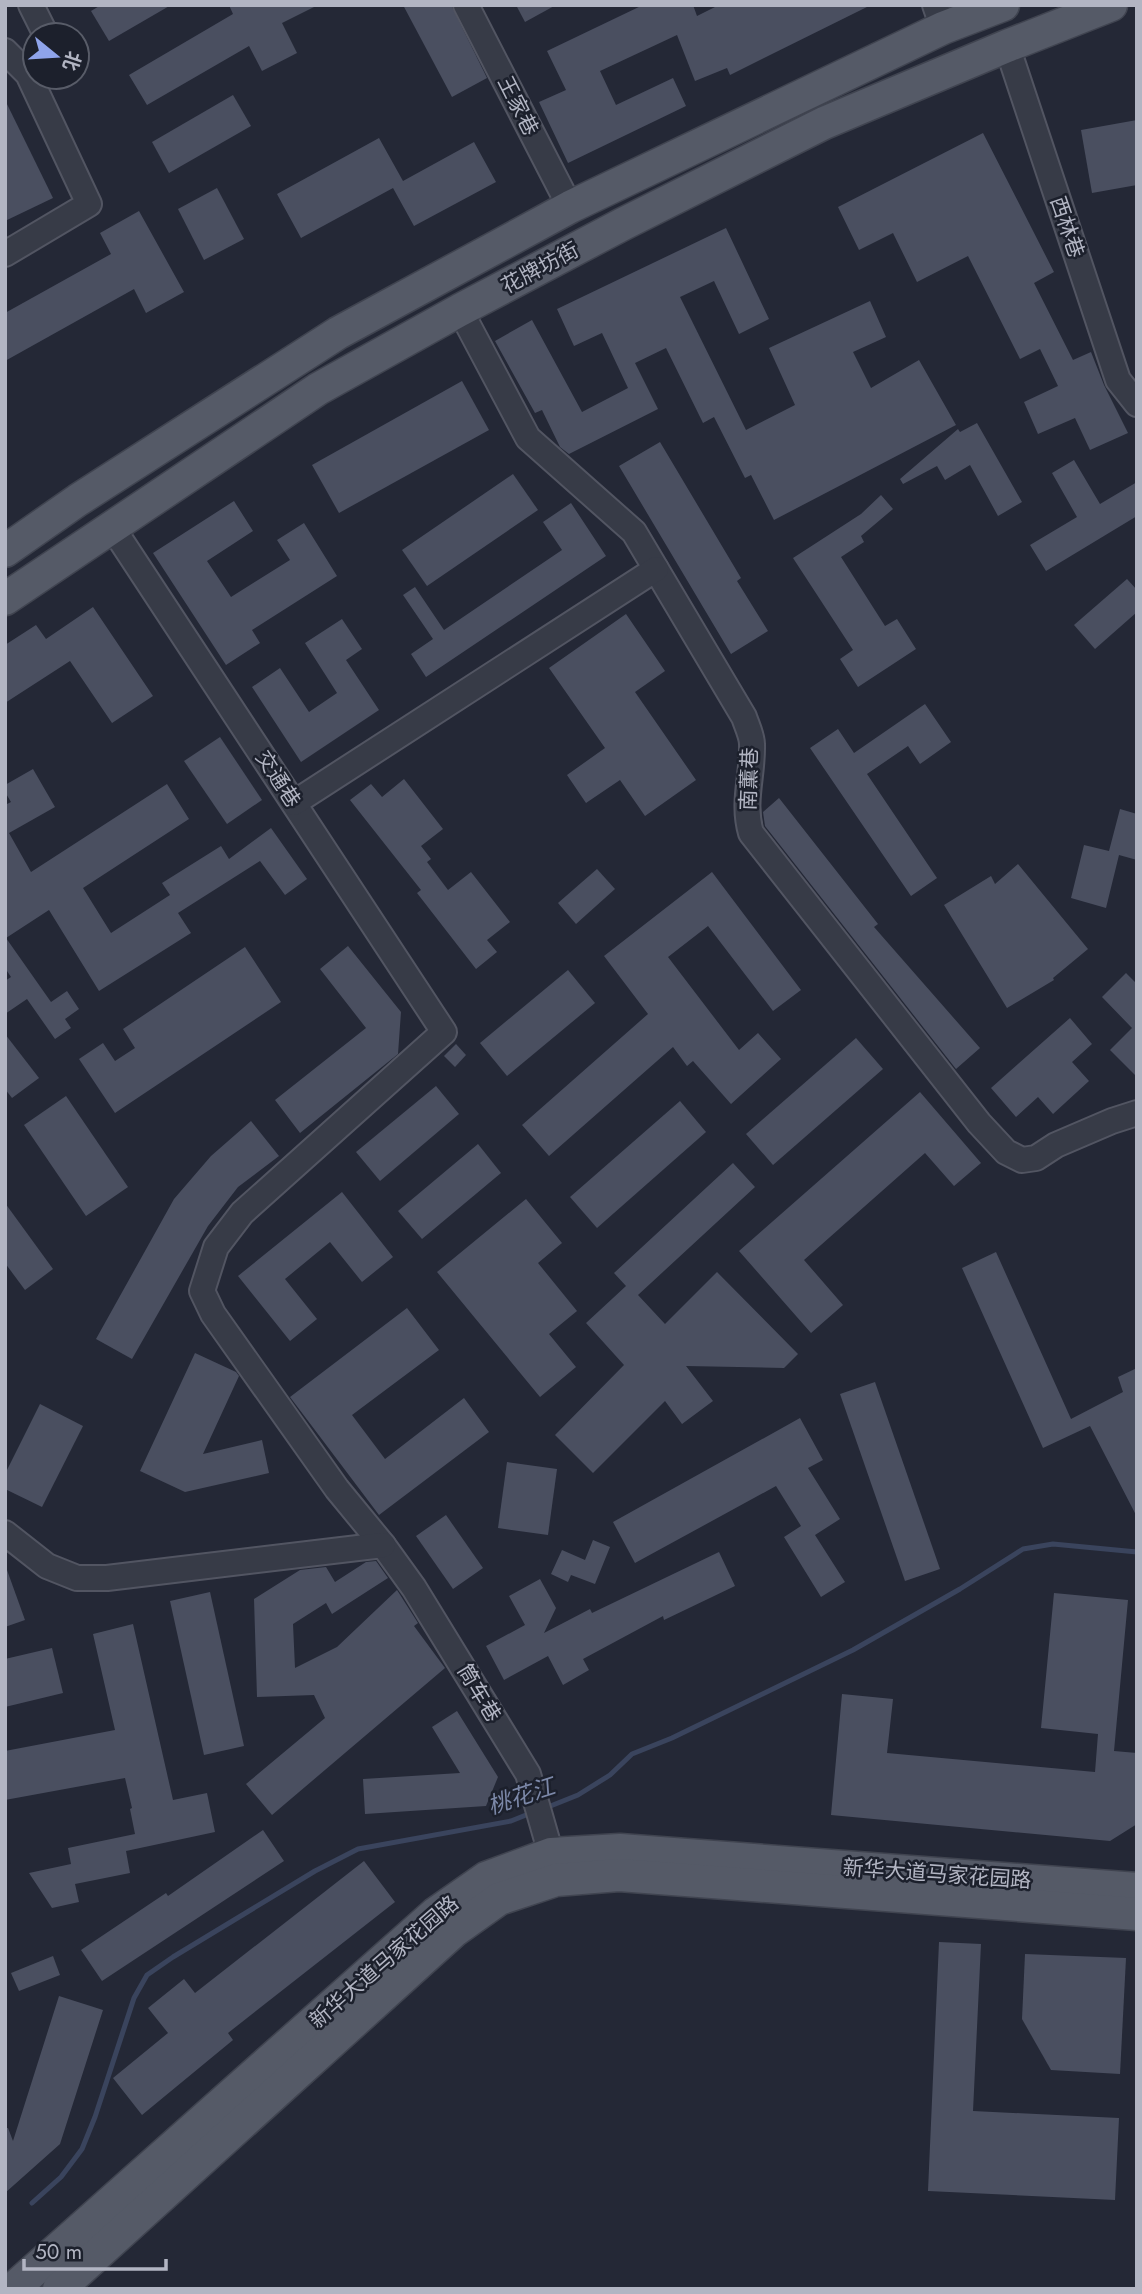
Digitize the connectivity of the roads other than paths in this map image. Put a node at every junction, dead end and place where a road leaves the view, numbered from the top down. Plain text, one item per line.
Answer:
1 (32, 5) edge
2 (466, 5) edge
3 (1003, 5) edge
4 (1111, 5) edge
5 (939, 16) edge
6 (39, 21) edge
7 (1007, 46) junction
8 (5, 51) edge
9 (21, 63) edge
10 (40, 91) edge
11 (570, 207) junction
12 (5, 254) edge
13 (460, 310) junction
14 (1137, 404) edge
15 (112, 527) junction
16 (5, 551) edge
17 (656, 569) junction
18 (5, 599) edge
19 (294, 803) junction
20 (444, 1032) joint
21 (1137, 1113) edge
22 (5, 1533) edge
23 (383, 1545) junction
24 (551, 1853) junction
25 (1137, 1889) edge
26 (1137, 1914) edge
27 (13, 2289) edge
28 (59, 2289) edge

1 - 6 street
2 - 11 street, 王家巷
3 - 5 main road, 花牌坊街
4 - 7 main road, 花牌坊街
5 - 11 main road, 花牌坊街
7 - 13 main road, 花牌坊街
7 - 14 street, 西林巷
8 - 9 street
10 - 12 street
11 - 16 main road, 花牌坊街
13 - 15 main road, 花牌坊街
13 - 17 street, 南薰巷
15 - 18 main road, 花牌坊街
15 - 19 street, 交通巷
17 - 19 street
17 - 21 street, 南薰巷
19 - 20 street, 交通巷
20 - 23 street, 筒车巷
22 - 23 street
23 - 24 street, 筒车巷
24 - 25 main road, 新华大道马家花园路
24 - 27 main road, 新华大道马家花园路
26 - 28 main road, 新华大道马家花园路

